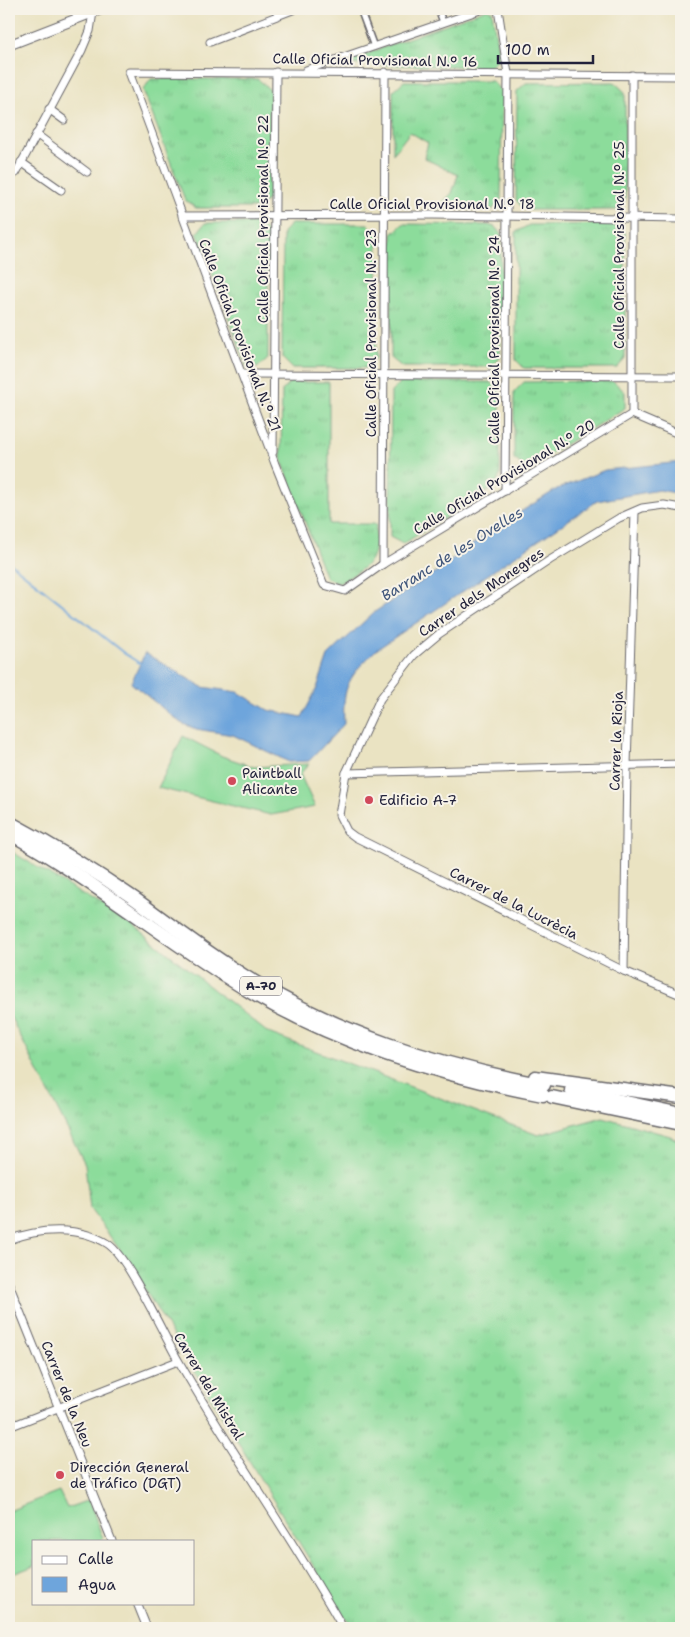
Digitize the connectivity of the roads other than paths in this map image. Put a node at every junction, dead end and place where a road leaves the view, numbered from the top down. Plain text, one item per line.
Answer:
1 (295, 9) edge
2 (360, 9) edge
3 (438, 9) edge
4 (483, 9) edge
5 (498, 9) edge
6 (98, 10) edge
7 (443, 22) junction
8 (210, 42) dead end
9 (9, 45) edge
10 (374, 47) junction
11 (129, 72) joint
12 (276, 72) junction
13 (302, 72) junction
14 (385, 72) junction
15 (508, 74) junction
16 (632, 75) junction
17 (681, 76) edge
18 (49, 109) junction
19 (64, 120) dead end
20 (36, 134) junction
21 (21, 162) junction
22 (86, 172) dead end
23 (16, 173) dead end
24 (61, 190) dead end
25 (182, 216) junction
26 (275, 216) junction
27 (384, 216) junction
28 (507, 218) junction
29 (632, 219) junction
30 (681, 219) edge
31 (242, 374) junction
32 (275, 375) junction
33 (506, 375) junction
34 (383, 376) junction
35 (631, 376) junction
36 (681, 376) edge
37 (632, 414) junction
38 (681, 436) edge
39 (273, 457) junction
40 (505, 491) junction
41 (681, 508) edge
42 (635, 512) junction
43 (383, 564) junction
44 (344, 591) joint
45 (681, 764) edge
46 (627, 765) junction
47 (346, 772) junction
48 (9, 822) edge
49 (342, 824) joint
50 (9, 833) edge
51 (624, 972) junction
52 (681, 995) edge
53 (384, 1043) junction
54 (547, 1090) junction
55 (681, 1097) edge
56 (681, 1114) edge
57 (681, 1124) edge
58 (9, 1240) edge
59 (9, 1284) edge
60 (178, 1361) junction
61 (58, 1406) junction
62 (9, 1427) edge
63 (112, 1540) edge
64 (137, 1604) edge
65 (147, 1628) edge
66 (343, 1628) edge

1 - 8 street
2 - 10 street
3 - 7 street
4 - 7 street
5 - 15 street, Calle Oficial Provisional N.º 24
6 - 9 street
6 - 18 street
7 - 10 street
10 - 13 street
11 - 12 street, Calle Oficial Provisional N.º 16
11 - 25 street, Calle Oficial Provisional N.º 21
12 - 13 street, Calle Oficial Provisional N.º 16
12 - 26 street, Calle Oficial Provisional N.º 22
13 - 14 street, Calle Oficial Provisional N.º 16
14 - 15 street, Calle Oficial Provisional N.º 16
14 - 27 street, Calle Oficial Provisional N.º 23
15 - 16 street, Calle Oficial Provisional N.º 16
15 - 28 street, Calle Oficial Provisional N.º 24
16 - 17 street, Calle Oficial Provisional N.º 16
16 - 29 street, Calle Oficial Provisional N.º 25
18 - 19 street
18 - 20 street
20 - 21 street
20 - 22 street
21 - 23 street
21 - 24 street
25 - 26 street, Calle Oficial Provisional N.º 18
25 - 31 street, Calle Oficial Provisional N.º 21
26 - 27 street, Calle Oficial Provisional N.º 18
26 - 32 street, Calle Oficial Provisional N.º 22
27 - 28 street, Calle Oficial Provisional N.º 18
27 - 34 street, Calle Oficial Provisional N.º 23
28 - 29 street, Calle Oficial Provisional N.º 18
28 - 33 street, Calle Oficial Provisional N.º 24
29 - 30 street, Calle Oficial Provisional N.º 18
29 - 35 street, Calle Oficial Provisional N.º 25
31 - 32 street
31 - 39 street, Calle Oficial Provisional N.º 21
32 - 34 street
32 - 39 street, Calle Oficial Provisional N.º 22
33 - 34 street
33 - 35 street
33 - 40 street, Calle Oficial Provisional N.º 24
34 - 43 street, Calle Oficial Provisional N.º 23
35 - 36 street
35 - 37 street, Calle Oficial Provisional N.º 25
37 - 38 street
37 - 40 street, Calle Oficial Provisional N.º 20
39 - 44 street, Calle Oficial Provisional N.º 21
40 - 43 street, Calle Oficial Provisional N.º 20
41 - 42 street, Carrer dels Monegres
42 - 46 street, Carrer la Rioja
42 - 47 street, Carrer dels Monegres
43 - 44 street, Calle Oficial Provisional N.º 20
45 - 46 street
46 - 47 street
46 - 51 street, Carrer la Rioja
47 - 49 street, Carrer dels Monegres
48 - 53 highway, A-70
49 - 51 street, Carrer de la Lucrècia
50 - 54 highway, A-70
51 - 52 street, Carrer de la Lucrècia
53 - 54 highway, A-70
53 - 55 highway
54 - 56 highway, A-70
54 - 57 highway, A-70
58 - 60 street, Carrer del Mistral
59 - 61 street, Carrer de la Neu
60 - 61 street
60 - 66 street, Carrer del Mistral
61 - 62 street
61 - 63 street, Carrer de la Neu
64 - 65 street

